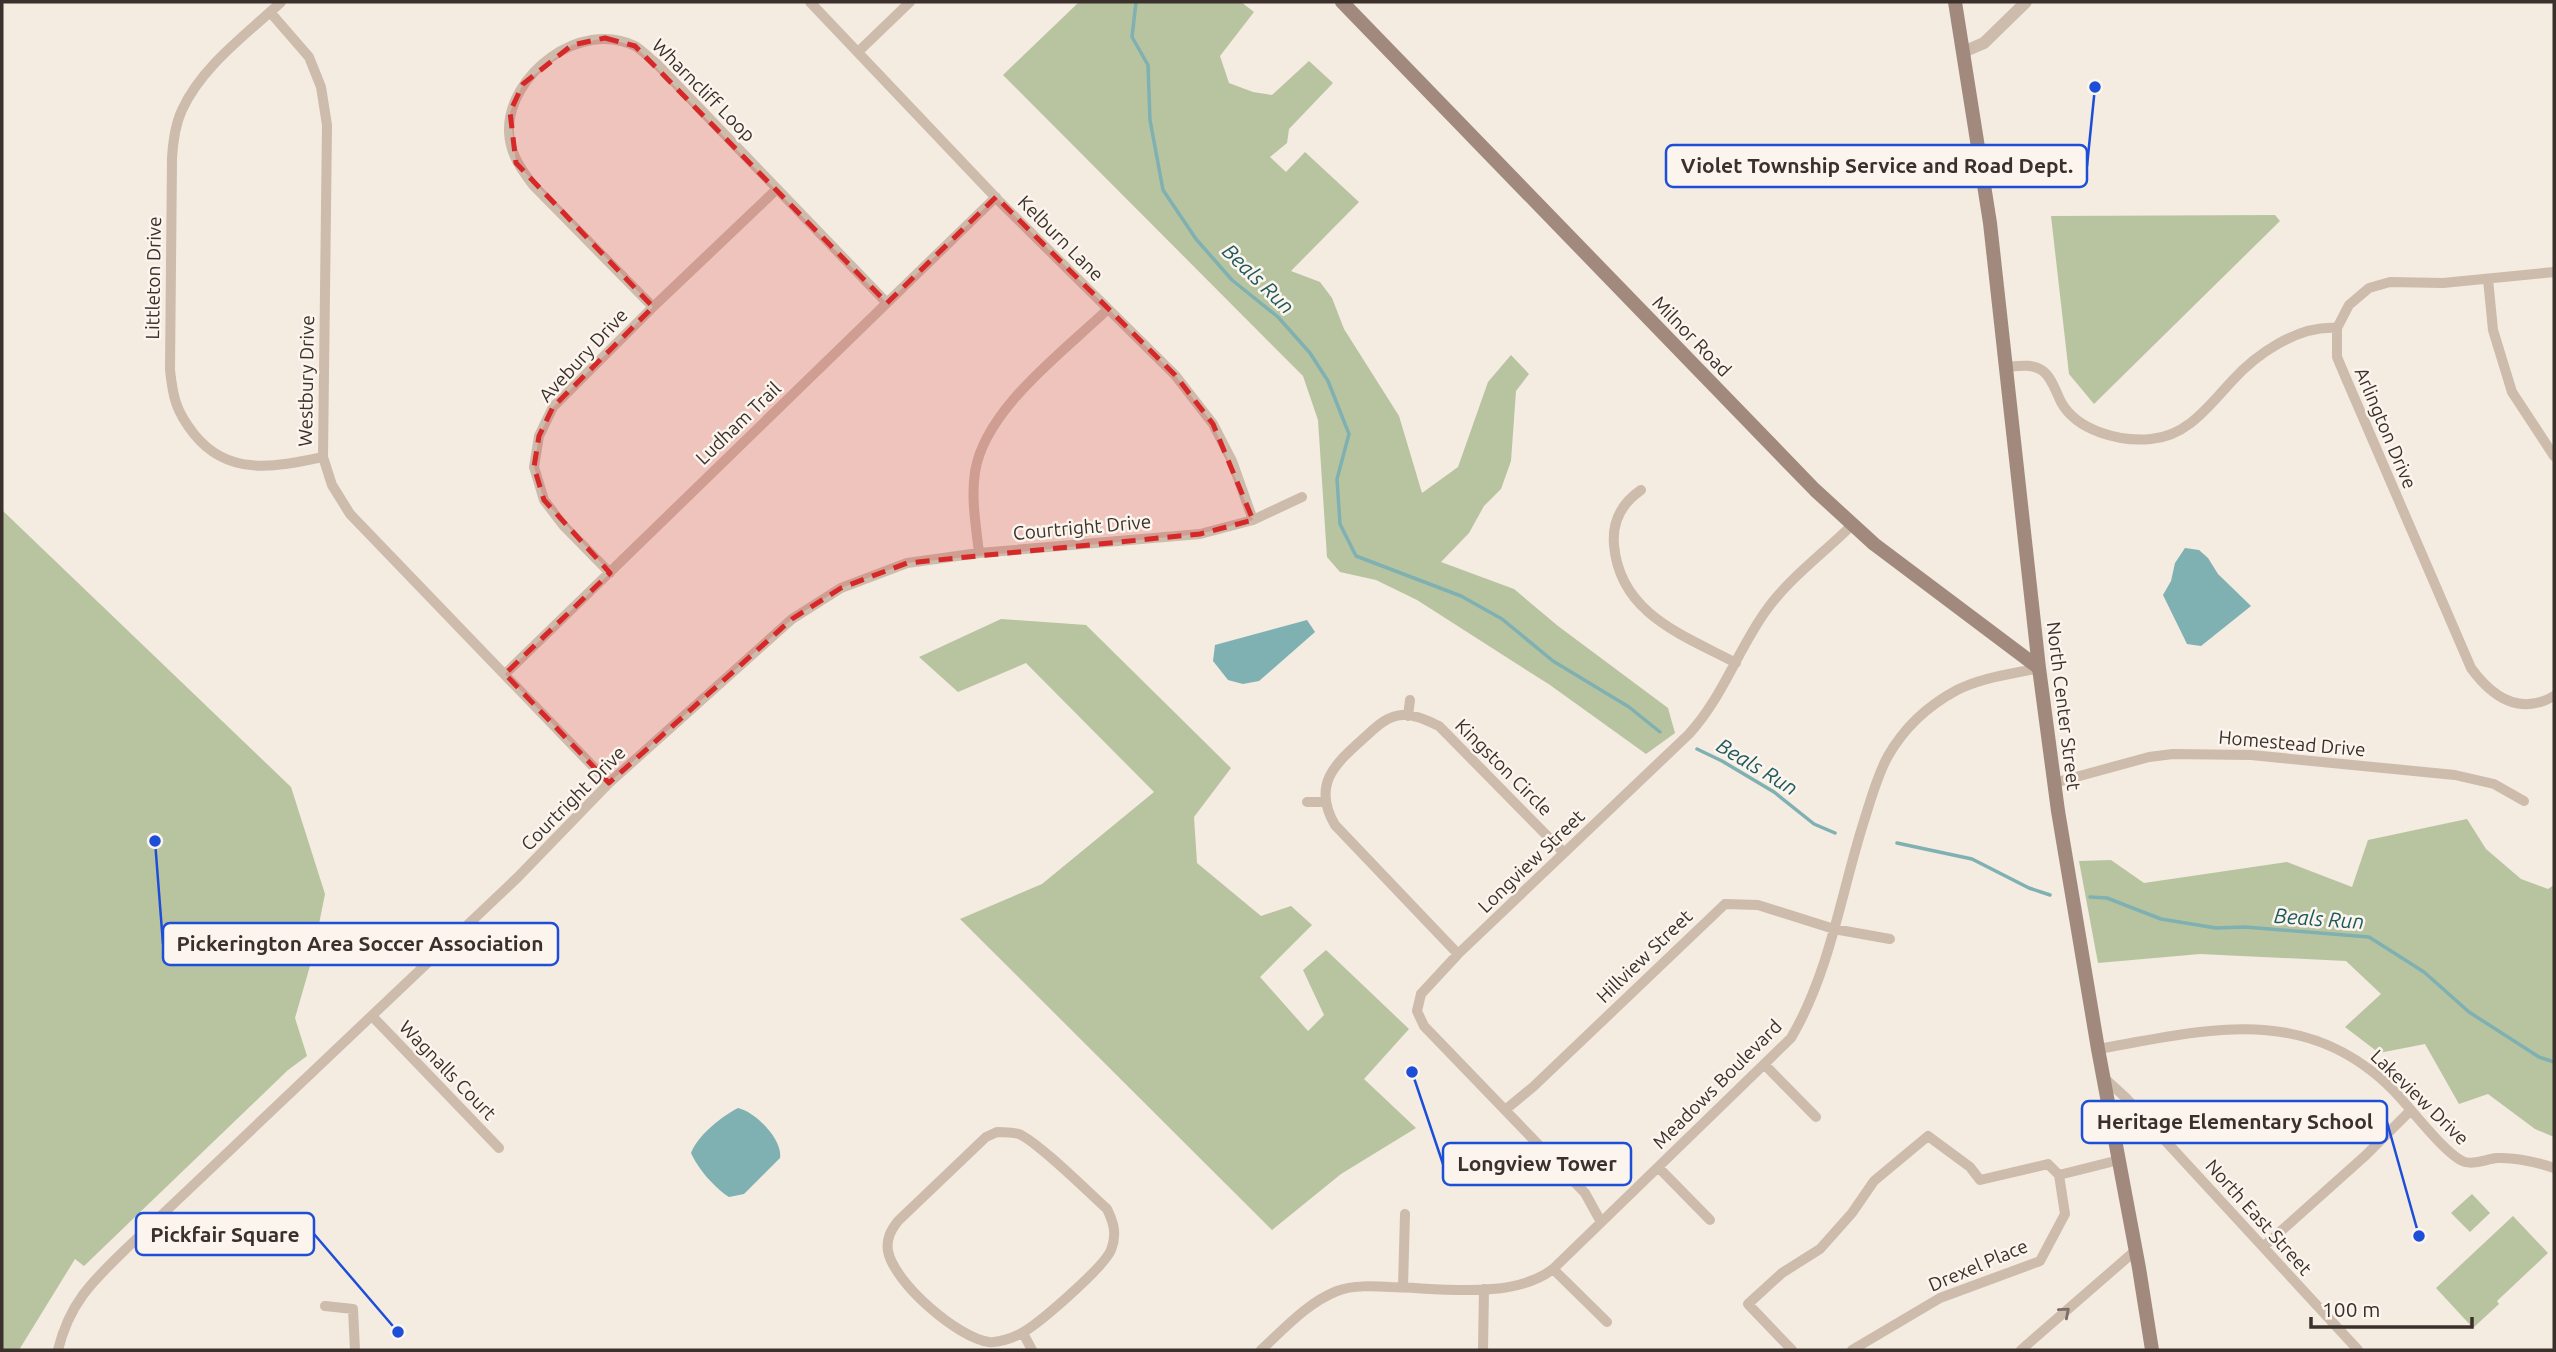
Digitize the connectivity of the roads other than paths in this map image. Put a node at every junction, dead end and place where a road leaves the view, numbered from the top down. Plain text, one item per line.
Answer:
1 (281, 2) edge
2 (810, 2) edge
3 (910, 2) edge
4 (1342, 2) edge
5 (1955, 2) edge
6 (2026, 2) edge
7 (270, 12) junction
8 (859, 51) junction
9 (1964, 58) junction
10 (777, 189) junction
11 (996, 197) junction
12 (2554, 272) edge
13 (2488, 279) junction
14 (887, 303) junction
15 (653, 307) junction
16 (1108, 309) junction
17 (2337, 327) junction
18 (2006, 367) junction
19 (2554, 456) edge
20 (323, 457) junction
21 (1641, 490) dead end
22 (1302, 497) dead end
23 (1253, 520) junction
24 (1852, 525) junction
25 (979, 553) junction
26 (610, 573) junction
27 (1736, 663) junction
28 (2039, 668) junction
29 (505, 674) junction
30 (2554, 696) edge
31 (1410, 700) dead end
32 (1408, 716) junction
33 (609, 783) junction
34 (2054, 783) junction
35 (2524, 801) dead end
36 (1307, 802) dead end
37 (1325, 802) junction
38 (1564, 853) junction
39 (1833, 929) junction
40 (1890, 939) dead end
41 (1458, 954) junction
42 (372, 1016) junction
43 (2098, 1049) junction
44 (1764, 1064) junction
45 (2103, 1077) junction
46 (1505, 1110) junction
47 (2411, 1110) junction
48 (1816, 1116) dead end
49 (499, 1149) dead end
50 (2119, 1160) junction
51 (1659, 1168) junction
52 (2554, 1168) edge
53 (2059, 1175) junction
54 (1405, 1214) dead end
55 (1710, 1220) dead end
56 (1601, 1222) junction
57 (2263, 1247) junction
58 (2136, 1250) junction
59 (1553, 1269) junction
60 (1403, 1287) junction
61 (1484, 1289) junction
62 (325, 1306) dead end
63 (1606, 1322) dead end
64 (1023, 1333) junction
65 (58, 1350) edge
66 (355, 1350) edge
67 (1032, 1350) edge
68 (1261, 1350) edge
69 (1483, 1350) edge
70 (1792, 1350) edge
71 (1852, 1350) edge
72 (2021, 1350) edge
73 (2152, 1350) edge
74 (2358, 1350) edge

1 - 7 street, Littleton Drive
2 - 8 street, Kelburn Lane
3 - 8 street
4 - 24 main road, Milnor Road
5 - 9 main road, North Center Street
6 - 9 street
7 - 20 street, Westbury Drive
7 - 20 street, Littleton Drive
8 - 11 street, Kelburn Lane
9 - 18 main road, North Center Street
10 - 14 street, Wharncliff Loop
10 - 15 street, Avebury Drive
10 - 15 street, Wharncliff Loop
11 - 14 street, Ludham Trail
11 - 16 street, Kelburn Lane
12 - 13 street
13 - 17 street
13 - 19 street
14 - 26 street, Ludham Trail
15 - 26 street, Avebury Drive
16 - 23 street, Kelburn Lane
16 - 25 street
17 - 18 street
17 - 30 street, Arlington Drive
18 - 28 main road, North Center Street
20 - 29 street, Westbury Drive
21 - 27 street
22 - 23 street, Courtright Drive
23 - 25 street, Courtright Drive
24 - 27 street, Longview Street
24 - 28 main road, Milnor Road
25 - 33 street, Courtright Drive
26 - 29 street, Ludham Trail
27 - 38 street, Longview Street
28 - 34 main road, North Center Street
28 - 39 street, Meadows Boulevard
29 - 33 street, Westbury Drive
31 - 32 street
32 - 37 street
32 - 38 street, Kingston Circle
33 - 42 street, Courtright Drive
34 - 35 street, Homestead Drive
34 - 43 main road, North Center Street
36 - 37 street
37 - 41 street
38 - 41 street, Longview Street
39 - 40 street, Hillview Street
39 - 44 street, Meadows Boulevard
39 - 46 street, Hillview Street
41 - 46 street, Longview Street
42 - 49 street, Wagnalls Court
42 - 65 street, Courtright Drive
43 - 45 main road, North Center Street
43 - 47 street, Lakeview Drive
44 - 48 street
44 - 51 street, Meadows Boulevard
45 - 50 main road, North Center Street
45 - 57 street, North East Street
46 - 56 street, Longview Street
47 - 52 street, Lakeview Drive
47 - 57 street
50 - 53 street
50 - 58 main road, North Center Street
51 - 55 street
51 - 56 street, Meadows Boulevard
53 - 70 street
53 - 71 street, Drexel Place
54 - 60 street
56 - 59 street, Meadows Boulevard
57 - 74 street, North East Street
72 -> 58 street
58 - 73 main road, North Center Street
59 - 61 street, Meadows Boulevard
59 - 63 street
60 - 61 street, Meadows Boulevard
60 - 68 street, Meadows Boulevard
61 - 69 street
62 - 66 street
64 - 64 street
64 - 67 street

